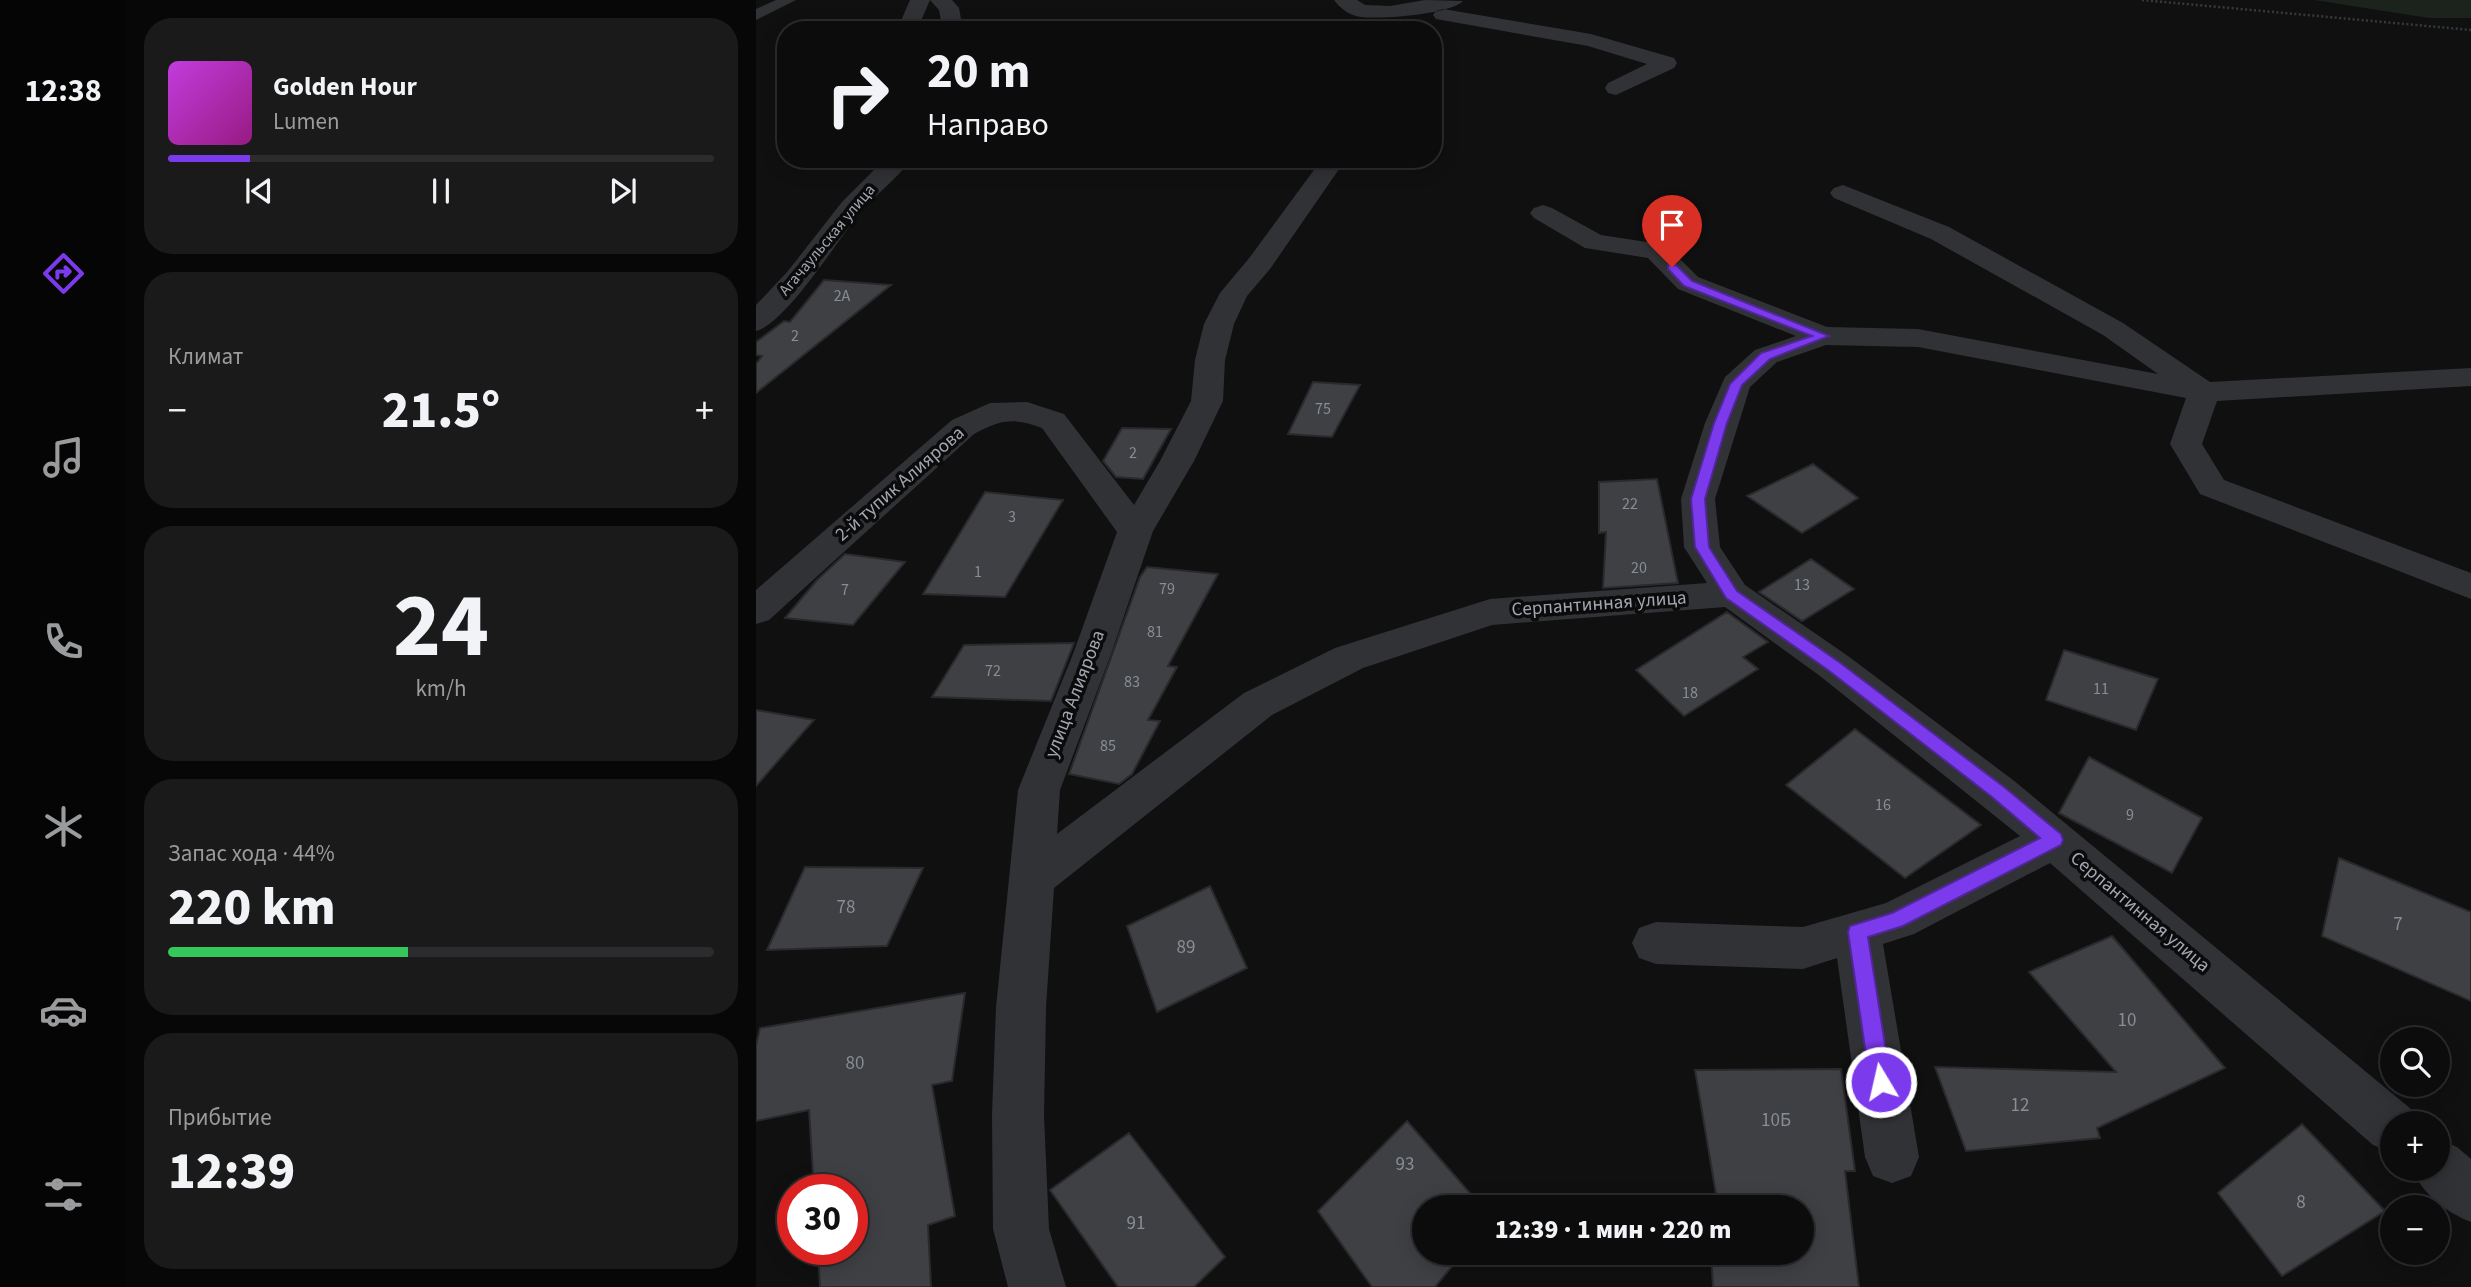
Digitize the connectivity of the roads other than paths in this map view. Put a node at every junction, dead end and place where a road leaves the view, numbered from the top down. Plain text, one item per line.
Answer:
1 (788, 0) edge
2 (920, 0) edge
3 (940, 0) edge
4 (1344, 0) edge
5 (1445, 11) edge
6 (756, 15) edge
7 (911, 21) edge
8 (951, 21) edge
9 (1616, 88) dead end
10 (890, 168) edge
11 (1328, 168) edge
12 (1843, 193) dead end
13 (1543, 213) dead end
14 (756, 322) edge
15 (1823, 336) junction
16 (2471, 377) edge
17 (2204, 392) junction
18 (1135, 531) junction
19 (2471, 587) edge
20 (1732, 594) junction
21 (756, 611) edge
22 (2054, 840) junction
23 (1031, 880) junction
24 (1857, 932) junction
25 (1656, 943) dead end
26 (2380, 1118) edge
27 (1892, 1157) dead end
28 (2450, 1177) edge
29 (2471, 1195) edge
30 (1037, 1287) edge

1 - 6 lane
2 - 7 street
3 - 8 street
4 - 5 street
5 - 9 street
10 - 14 street, Агачаульская улица
11 - 18 street, улица Алиярова
12 - 17 street
13 - 15 street
15 - 17 street
15 - 20 street
16 - 17 street
17 - 19 street
18 - 21 street, 2-й тупик Алиярова
18 - 23 street, улица Алиярова
20 - 22 street, Серпантинная улица
20 - 23 street, Серпантинная улица
22 - 24 street
22 - 26 street, Серпантинная улица
23 - 30 street, улица Алиярова
24 - 25 street
24 - 27 street
28 - 29 street

